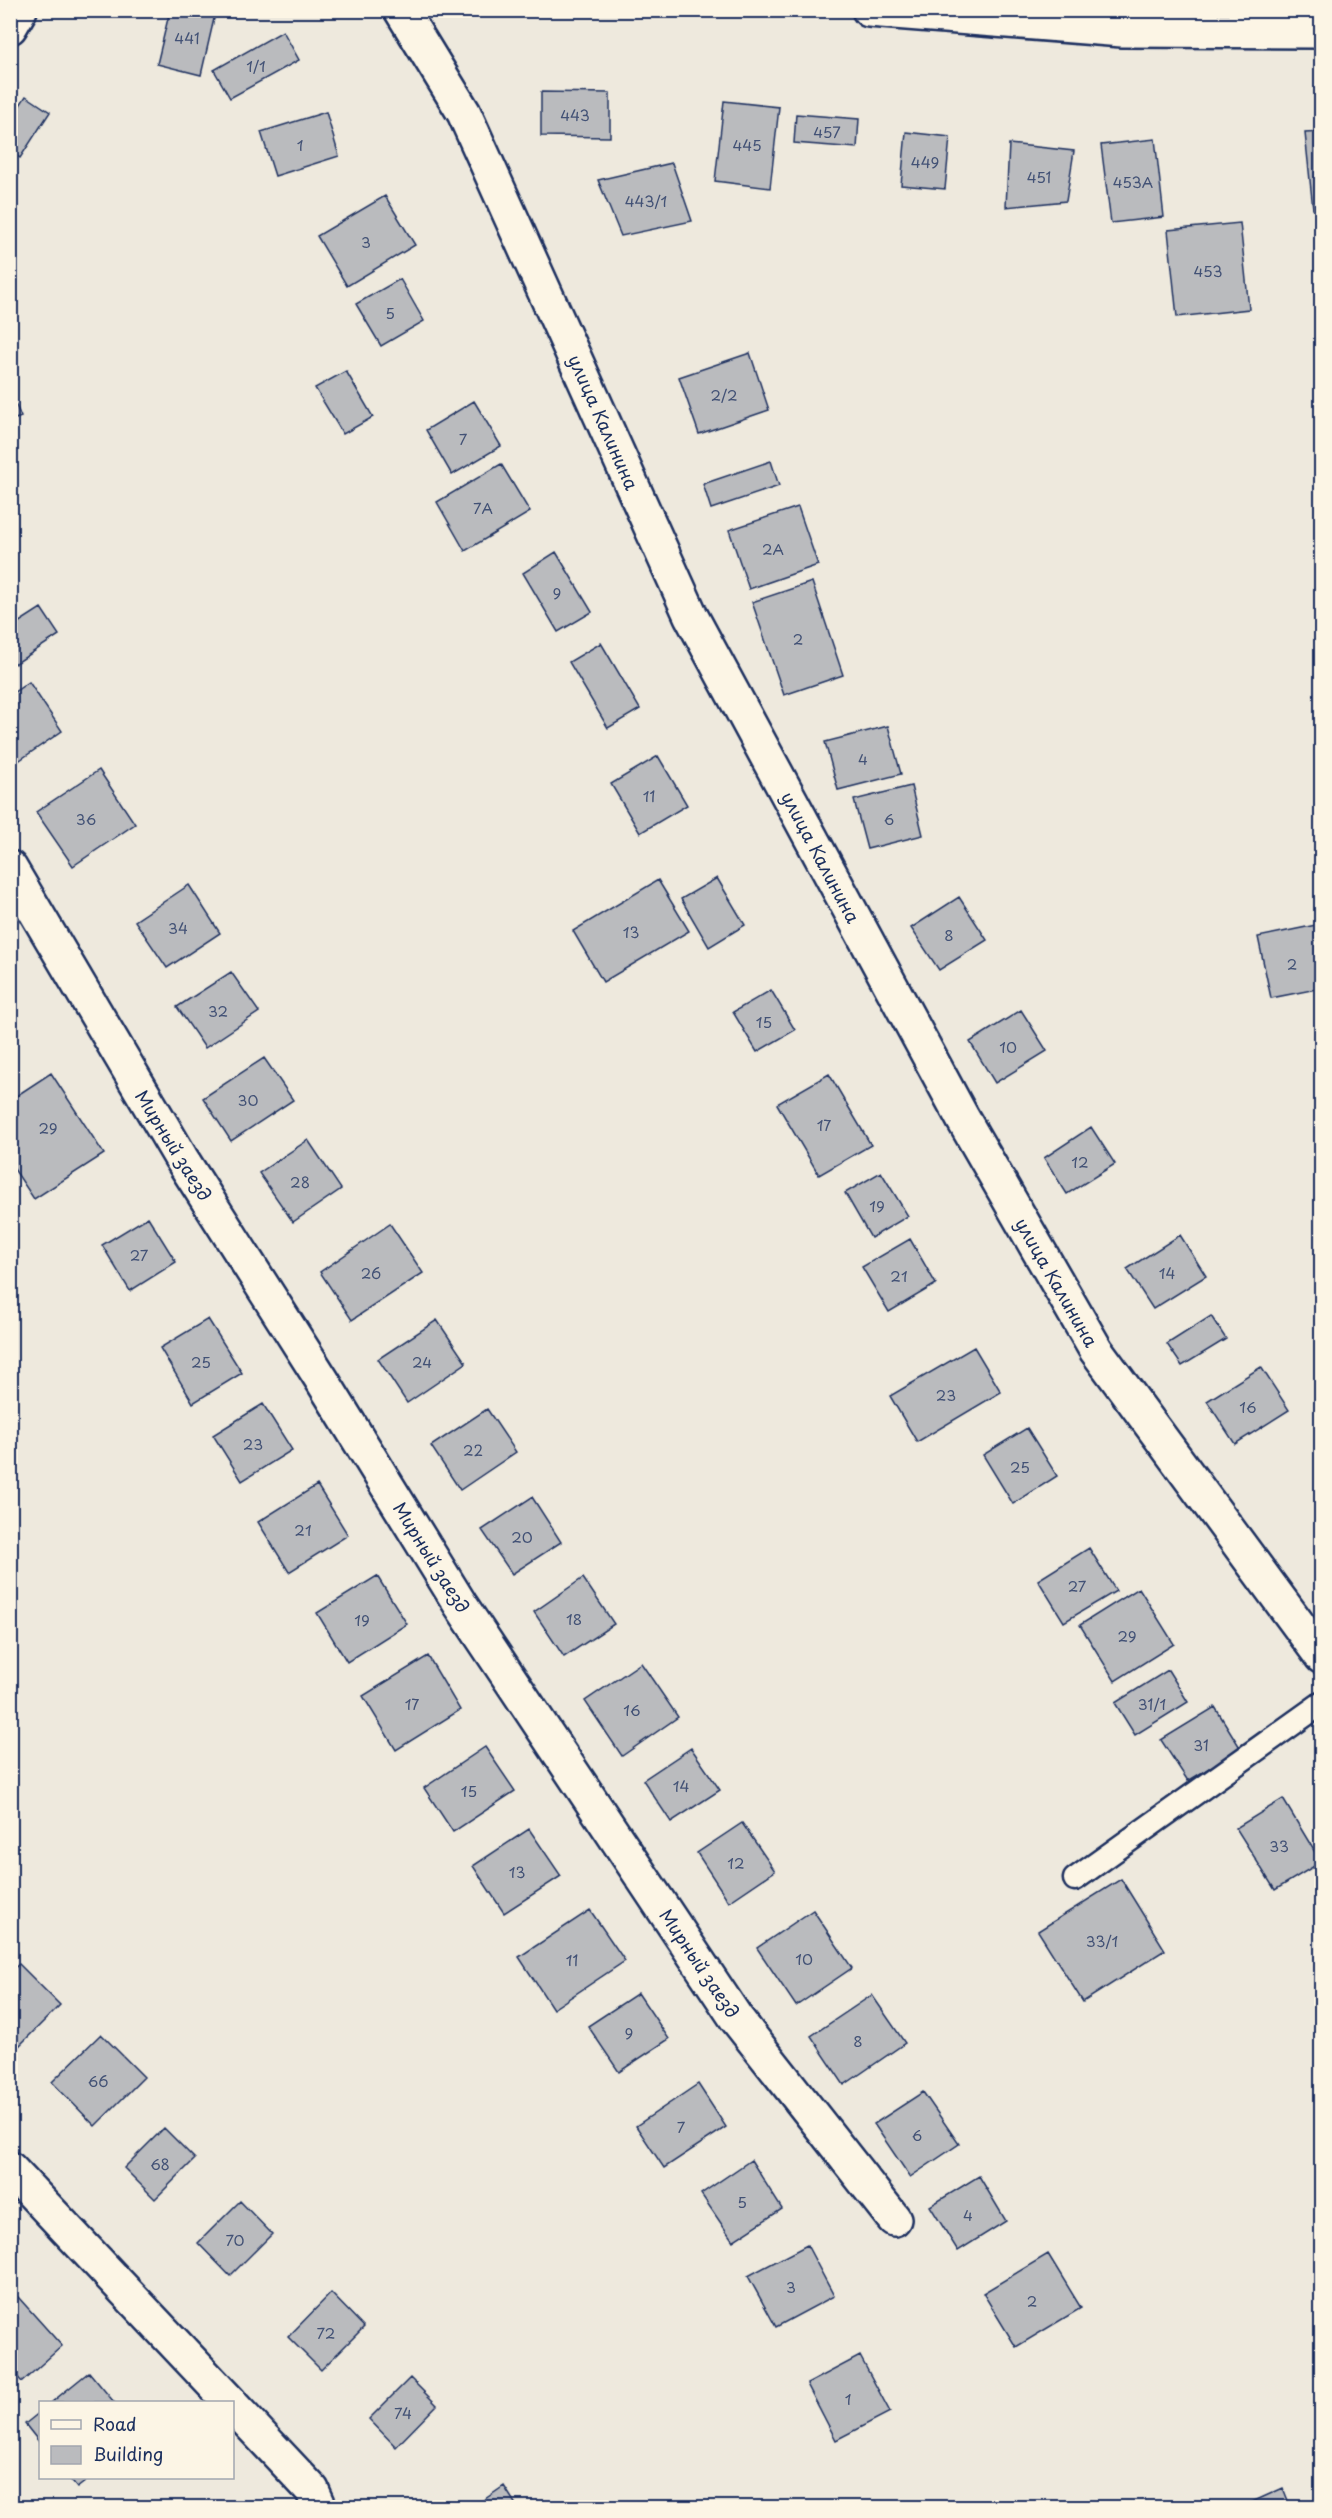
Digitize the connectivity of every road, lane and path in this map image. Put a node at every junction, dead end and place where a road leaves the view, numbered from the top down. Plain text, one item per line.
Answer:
1 (20, 10) edge
2 (401, 10) edge
3 (869, 10) edge
4 (962, 14) edge
5 (10, 27) edge
6 (1322, 31) edge
7 (10, 868) edge
8 (1322, 1658) edge
9 (1322, 1703) edge
10 (1076, 1879) dead end
11 (10, 2169) edge
12 (894, 2219) dead end
13 (228, 2401) edge
14 (234, 2407) edge
15 (320, 2508) edge

1 - 5 street
2 - 8 street, улица Калинина
3 - 4 street
4 - 6 street
7 - 12 street, Мирный заезд
9 - 10 lane
11 - 13 street
14 - 15 street

